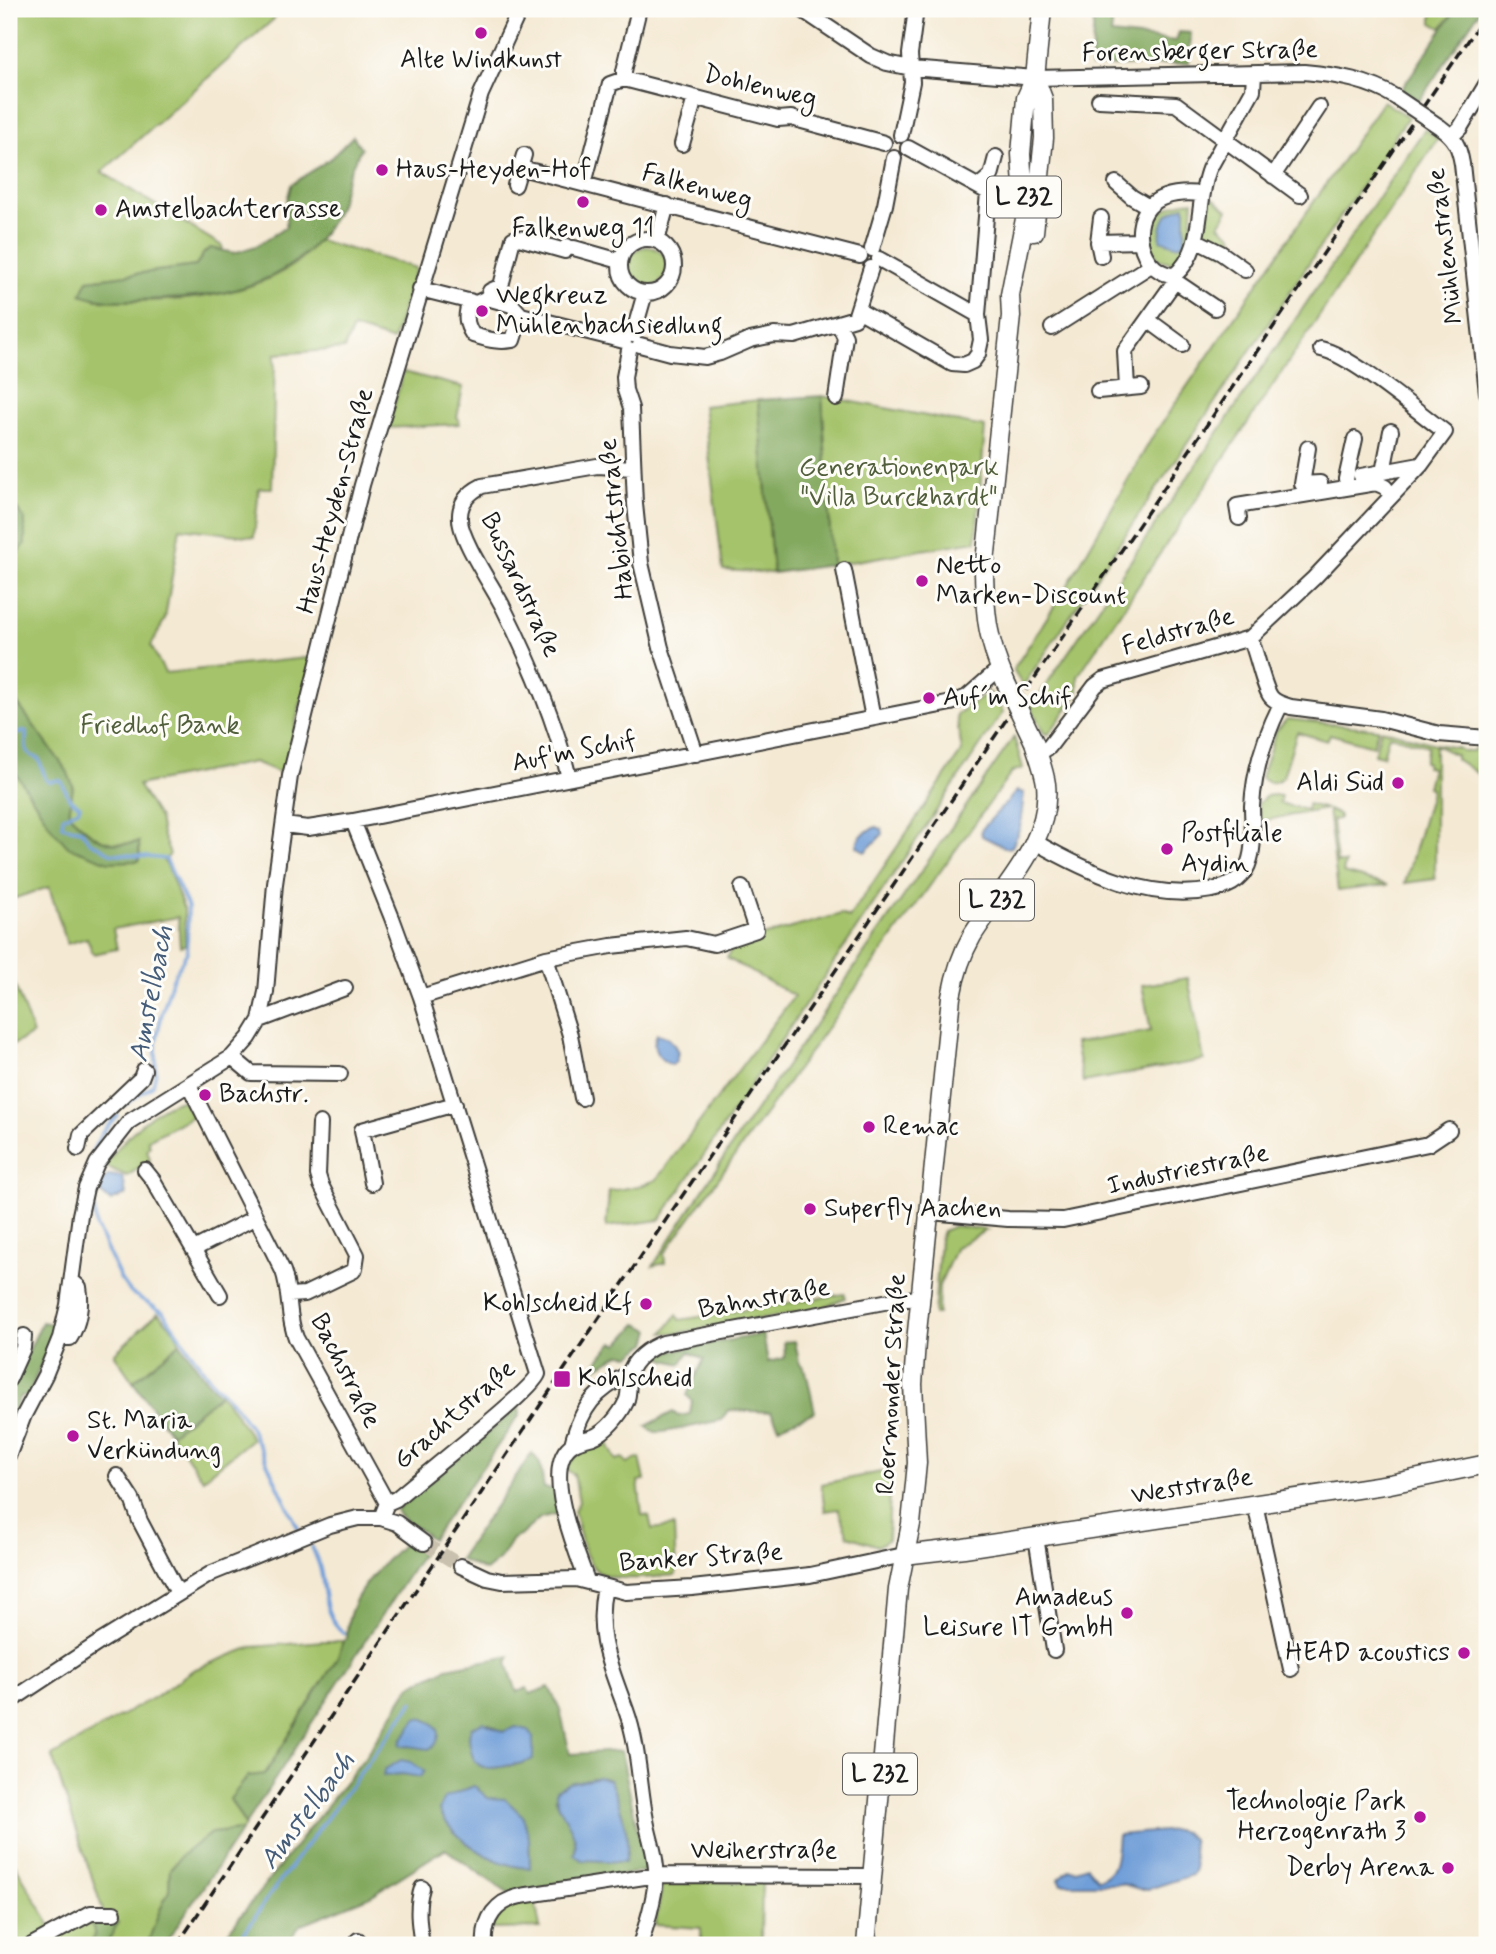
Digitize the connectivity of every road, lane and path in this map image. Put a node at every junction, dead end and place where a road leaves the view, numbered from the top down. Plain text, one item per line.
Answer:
1 (520, 9) edge
2 (639, 9) edge
3 (801, 9) edge
4 (916, 9) edge
5 (1042, 9) edge
6 (911, 68) junction
7 (1254, 74) junction
8 (1035, 78) junction
9 (624, 79) junction
10 (1487, 82) edge
11 (695, 98) junction
12 (1099, 100) dead end
13 (1319, 107) dead end
14 (1452, 136) junction
15 (904, 141) junction
16 (1225, 141) junction
17 (682, 144) dead end
18 (884, 144) junction
19 (996, 157) dead end
20 (894, 158) junction
21 (1273, 176) junction
22 (1116, 183) dead end
23 (584, 184) junction
24 (515, 185) dead end
25 (979, 186) junction
26 (1202, 194) junction
27 (1300, 195) dead end
28 (667, 205) junction
29 (1149, 207) junction
30 (1101, 218) dead end
31 (657, 241) junction
32 (1141, 241) junction
33 (1197, 241) junction
34 (871, 258) junction
35 (620, 261) junction
36 (1151, 265) junction
37 (1245, 270) dead end
38 (1175, 278) junction
39 (420, 289) junction
40 (645, 293) junction
41 (487, 298) junction
42 (470, 301) junction
43 (1215, 308) dead end
44 (858, 310) junction
45 (521, 315) junction
46 (978, 315) junction
47 (1148, 320) junction
48 (838, 323) junction
49 (1052, 328) dead end
50 (632, 343) junction
51 (1182, 345) dead end
52 (1321, 349) dead end
53 (1098, 391) dead end
54 (1487, 393) edge
55 (835, 398) dead end
56 (1391, 431) dead end
57 (1355, 439) dead end
58 (1308, 448) dead end
59 (1421, 465) junction
60 (633, 468) junction
61 (1383, 472) junction
62 (1346, 479) junction
63 (1391, 495) junction
64 (1239, 518) dead end
65 (844, 570) dead end
66 (1250, 638) junction
67 (1003, 676) junction
68 (1281, 704) junction
69 (873, 718) junction
70 (1487, 738) edge
71 (1036, 748) junction
72 (696, 754) junction
73 (569, 778) junction
74 (353, 821) junction
75 (284, 825) junction
76 (1035, 842) junction
77 (742, 888) dead end
78 (546, 958) junction
79 (345, 988) dead end
80 (421, 997) junction
81 (260, 1020) junction
82 (232, 1057) junction
83 (144, 1070) dead end
84 (340, 1074) dead end
85 (189, 1085) junction
86 (582, 1098) dead end
87 (454, 1104) junction
88 (122, 1111) junction
89 (320, 1123) dead end
90 (1449, 1130) dead end
91 (78, 1149) dead end
92 (145, 1170) dead end
93 (372, 1183) dead end
94 (930, 1212) junction
95 (256, 1217) junction
96 (194, 1249) junction
97 (220, 1294) dead end
98 (289, 1296) junction
99 (920, 1298) junction
100 (24, 1336) dead end
101 (630, 1373) junction
102 (9, 1379) edge
103 (24, 1415) junction
104 (9, 1430) edge
105 (572, 1444) junction
106 (9, 1454) edge
107 (1487, 1464) edge
108 (117, 1476) dead end
109 (387, 1503) junction
110 (1255, 1504) junction
111 (381, 1518) junction
112 (1036, 1537) junction
113 (424, 1543) tunnel mouth
114 (904, 1555) junction
115 (461, 1566) tunnel mouth
116 (587, 1581) junction
117 (605, 1587) junction
118 (178, 1593) junction
119 (1054, 1650) dead end
120 (1291, 1669) dead end
121 (9, 1702) edge
122 (657, 1875) junction
123 (871, 1877) junction
124 (422, 1888) dead end
125 (114, 1913) dead end
126 (32, 1945) edge
127 (422, 1945) edge
128 (485, 1945) edge
129 (640, 1945) edge
130 (866, 1945) edge

1 - 39 street, Haus-Heyden-Straße
2 - 9 street
3 - 6 street, Forensberger Straße
4 - 6 street
5 - 8 main road, Roermonder Straße / L 232
6 - 8 street, Forensberger Straße
6 - 15 street
7 - 8 street, Forensberger Straße
7 - 14 street, Forensberger Straße, bridge
7 - 16 street
8 - 67 main road, Roermonder Straße / L 232
9 - 11 street, Dohlenweg
9 - 23 street
10 - 14 street
11 - 17 street
11 - 18 street, Dohlenweg
12 - 16 street
13 - 21 street
14 - 54 street, Mühlenstraße
15 - 18 street
15 - 20 street
15 - 25 street
16 - 21 street
16 - 26 street
18 - 20 street
19 - 25 street
20 - 34 street
21 - 27 street
22 - 29 street
23 - 24 street, Falkenweg
23 - 28 street, Falkenweg
25 - 46 street
26 - 29 street
26 - 33 street
28 - 31 street
28 - 34 street, Falkenweg
29 - 32 street
30 - 32 street
31 - 35 street
31 - 40 street
32 - 36 street
33 - 37 street
33 - 38 street
34 - 44 street
34 - 46 street, Falkenweg
35 - 40 street
35 - 41 street
36 - 38 street
36 - 49 street
38 - 43 street
38 - 47 street
39 - 42 street
39 - 75 street, Haus-Heyden-Straße
40 - 50 street, Habichtstraße
41 - 42 street
41 - 45 street
42 - 45 street
44 - 46 street
44 - 48 street
45 - 50 street
47 - 51 street
47 - 53 street
48 - 50 street
48 - 55 street
50 - 60 street, Habichtstraße
52 - 59 street, Feldstraße
56 - 61 street
57 - 62 street
58 - 62 street
59 - 61 street
59 - 63 street, Feldstraße
60 - 72 street, Habichtstraße
60 - 73 street, Bussardstraße
61 - 62 street
63 - 64 street
63 - 66 street, Feldstraße
65 - 69 street
66 - 68 street
66 - 71 street, Feldstraße
67 - 69 street, Auf'm Schif
67 - 71 main road, Roermonder Straße / L 232, bridge
68 - 70 street
68 - 76 street
69 - 72 street, Auf'm Schif
71 - 76 main road, Roermonder Straße / L 232
72 - 73 street, Auf'm Schif
73 - 74 street, Auf'm Schif
74 - 75 street, Auf'm Schif
74 - 80 street, Grachtstraße
75 - 81 street, Haus-Heyden-Straße
76 - 94 main road, Roermonder Straße / L 232
77 - 78 street
78 - 80 street
78 - 86 street
79 - 81 street
80 - 87 street, Grachtstraße
81 - 82 street, Haus-Heyden-Straße
82 - 84 street
82 - 85 street, Haus-Heyden-Straße
83 - 88 street, Haus-Heyden-Straße
85 - 88 street, Haus-Heyden-Straße
85 - 95 street, Bachstraße
87 - 93 street
87 - 109 street, Grachtstraße
88 - 91 street, Haus-Heyden-Straße
88 - 103 street, Haus-Heyden-Straße
89 - 98 street, Bachstraße
90 - 94 street, Industriestraße
92 - 96 street
94 - 99 main road, Roermonder Straße / L 232
95 - 96 street
95 - 98 street, Bachstraße
96 - 97 street
98 - 109 street, Bachstraße
99 - 101 street, Bahnstraße
99 - 114 main road, Roermonder Straße / L 232
100 - 102 street
101 - 105 street, Bahnstraße
101 - 105 street
103 - 104 street, Haus-Heyden-Straße
103 - 106 street, Haus-Heyden-Straße
105 - 116 street, Bahnstraße
107 - 110 main road, Weststraße
108 - 118 street
109 - 111 street, Grachtstraße
110 - 112 main road, Weststraße
110 - 120 street
111 - 113 street
111 - 118 street
112 - 114 main road, Weststraße
112 - 119 street
114 - 117 street, Banker Straße
114 - 123 main road, Roermonder Straße / L 232
115 - 116 street, Banker Straße
116 - 117 street, Banker Straße
117 - 122 street
118 - 121 street
122 - 123 street, Weiherstraße
122 - 128 street, Weiherstraße
122 - 129 street
123 - 130 main road, Roermonder Straße / L 232
124 - 127 street
125 - 126 street

